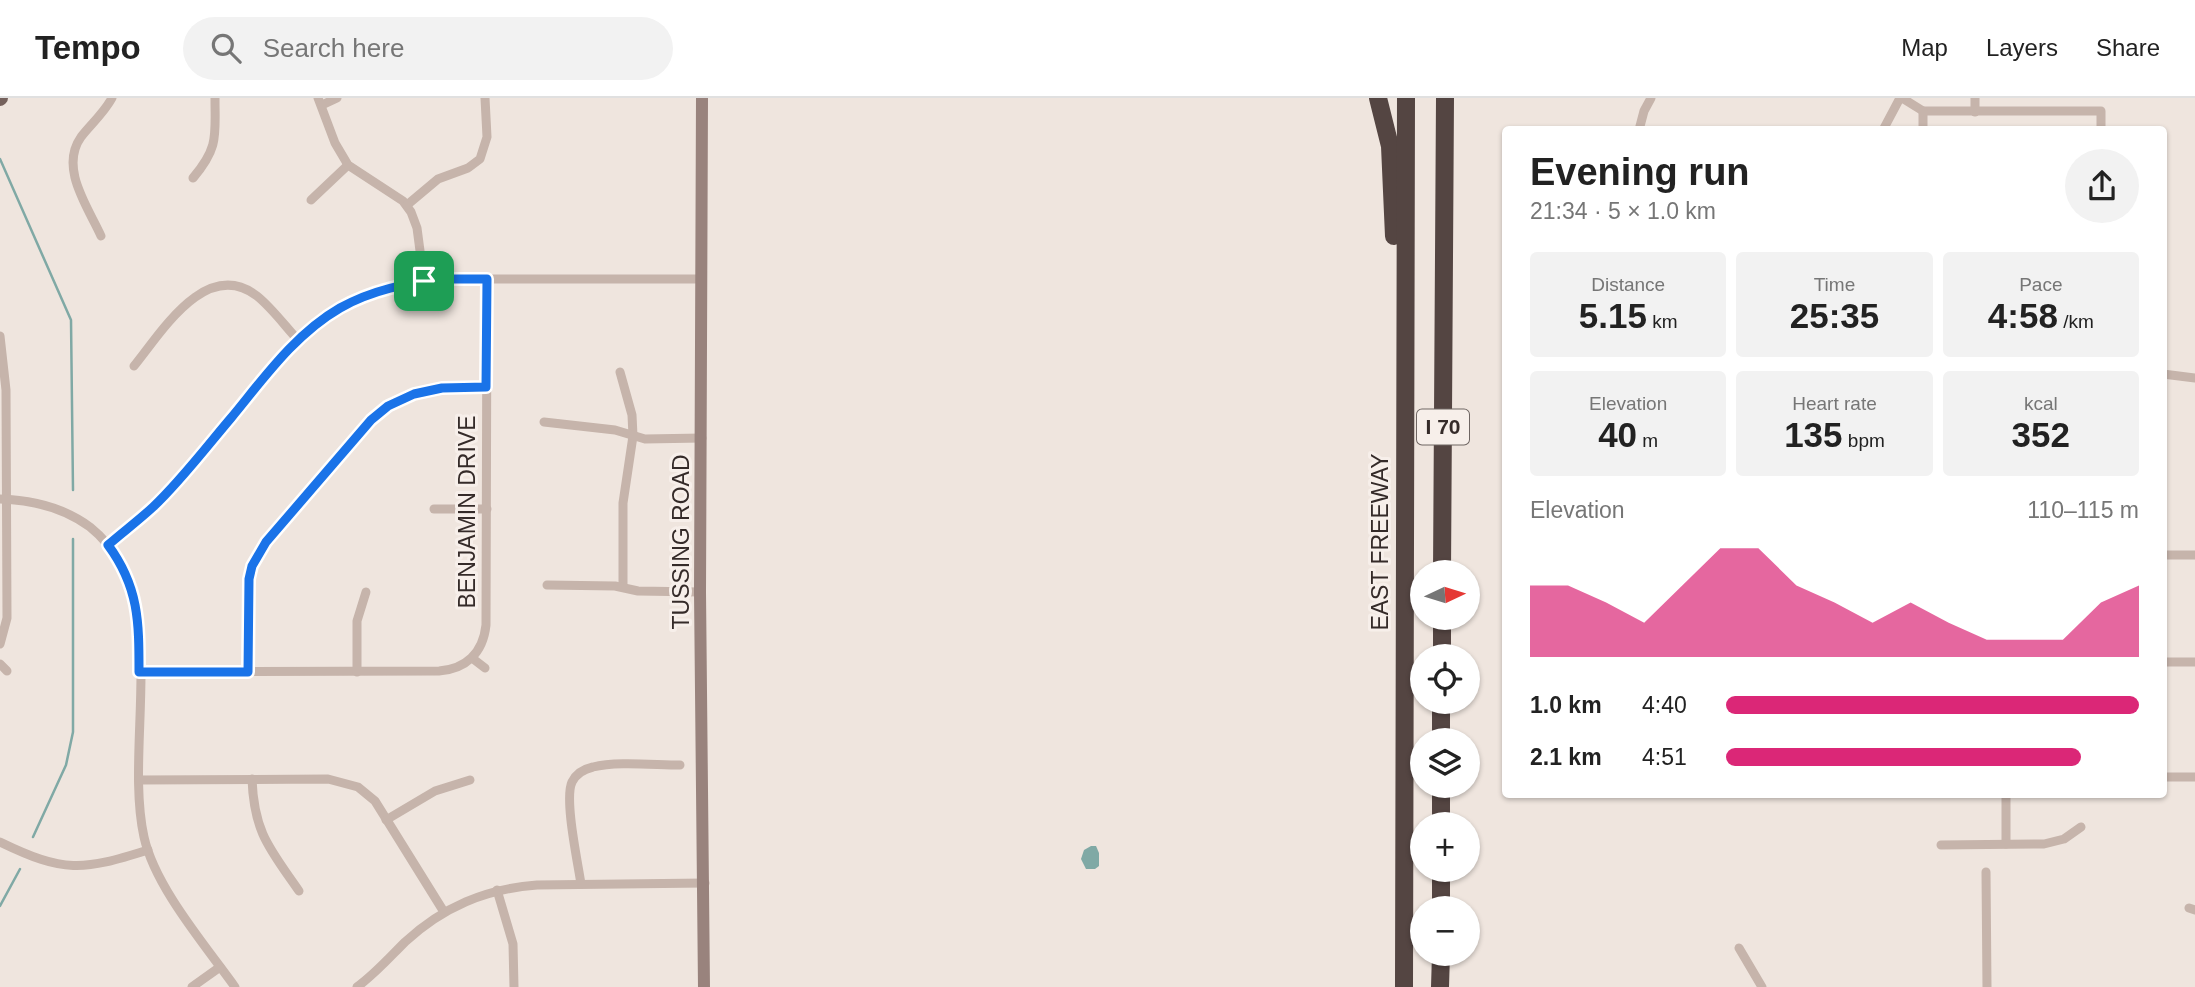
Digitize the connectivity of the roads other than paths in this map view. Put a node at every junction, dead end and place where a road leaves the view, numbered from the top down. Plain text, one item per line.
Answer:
1 (112, 98) edge
2 (215, 98) edge
3 (337, 98) edge
4 (485, 98) edge
5 (702, 98) edge
6 (1378, 98) edge
7 (1406, 98) edge
8 (1445, 98) edge
9 (1451, 98) edge
10 (1651, 98) edge
11 (1901, 98) edge
12 (1975, 98) edge
13 (320, 101) edge
14 (1923, 111) junction
15 (1975, 112) junction
16 (1640, 126) edge
17 (1885, 126) edge
18 (1923, 126) edge
19 (2101, 126) edge
20 (1444, 142) junction
21 (480, 159) junction
22 (348, 165) junction
23 (489, 167) dead end
24 (193, 178) dead end
25 (312, 200) dead end
26 (407, 205) junction
27 (101, 236) dead end
28 (487, 279) junction
29 (702, 279) junction
30 (424, 281) junction
31 (0, 337) edge
32 (298, 340) junction
33 (134, 366) dead end
34 (620, 372) dead end
35 (2167, 374) edge
36 (2195, 378) edge
37 (486, 387) junction
38 (3, 390) edge
39 (544, 422) dead end
40 (633, 436) junction
41 (702, 438) junction
42 (4, 499) edge
43 (434, 509) dead end
44 (487, 509) junction
45 (108, 545) junction
46 (2167, 555) edge
47 (2195, 555) edge
48 (1442, 560) edge
49 (1404, 568) junction
50 (547, 585) dead end
51 (623, 587) junction
52 (366, 592) dead end
53 (700, 592) junction
54 (0, 644) edge
55 (472, 658) junction
56 (2167, 662) edge
57 (2195, 662) edge
58 (485, 668) dead end
59 (139, 672) junction
60 (248, 672) junction
61 (357, 672) junction
62 (680, 765) dead end
63 (2167, 777) edge
64 (2195, 777) edge
65 (252, 779) junction
66 (139, 780) junction
67 (470, 780) dead end
68 (2006, 798) edge
69 (386, 820) junction
70 (2081, 827) dead end
71 (0, 842) edge
72 (2006, 844) junction
73 (1941, 845) dead end
74 (148, 849) junction
75 (1986, 872) dead end
76 (705, 883) junction
77 (581, 884) junction
78 (497, 890) junction
79 (299, 891) dead end
80 (444, 912) junction
81 (1739, 948) dead end
82 (1441, 966) edge
83 (220, 967) junction
84 (192, 987) edge
85 (235, 987) edge
86 (358, 987) edge
87 (514, 987) edge
88 (705, 987) edge
89 (1404, 987) edge
90 (1440, 987) edge
91 (1762, 987) edge
92 (1987, 987) edge

1 - 27 street
2 - 24 street
3 - 13 street
4 - 21 street
5 - 29 main road, TUSSING ROAD
6 - 49 highway
7 - 49 highway, EAST FREEWAY / I 70
8 - 20 highway, I 70
9 - 20 highway
10 - 16 street
11 - 14 street
11 - 17 street
12 - 15 street
13 - 22 street
14 - 15 street
14 - 18 street
15 - 19 street
20 - 48 highway, I 70
21 - 23 street
21 - 26 street
22 - 25 street
22 - 26 street
26 - 30 street
28 - 29 street
28 - 30 street
28 - 37 street, BENJAMIN DRIVE
29 - 41 main road, TUSSING ROAD
30 - 32 street
31 - 38 street
32 - 33 street
32 - 45 street
34 - 40 street
35 - 36 street
37 - 44 street, BENJAMIN DRIVE
37 - 60 street
38 - 42 street
39 - 40 street
40 - 41 street
40 - 51 street
41 - 53 main road, TUSSING ROAD
42 - 45 street
42 - 54 street
43 - 44 street
44 - 55 street, BENJAMIN DRIVE
45 - 59 street
46 - 47 street
49 - 89 highway, EAST FREEWAY / I 70
50 - 51 street
51 - 53 street
52 - 61 street
53 - 76 main road, TUSSING ROAD
55 - 58 street
55 - 61 street
56 - 57 street
59 - 60 street
59 - 66 street
60 - 61 street
62 - 77 street
63 - 64 street
65 - 66 street
65 - 69 street
65 - 79 street
66 - 74 street
67 - 69 street
68 - 72 street
69 - 80 street
70 - 72 street
71 - 74 street
72 - 73 street
74 - 83 street
75 - 92 street
76 - 77 street
76 - 88 main road, TUSSING ROAD
77 - 78 street
78 - 80 street
78 - 87 street
80 - 86 street
81 - 91 street
82 - 90 highway
83 - 84 street
83 - 85 street

